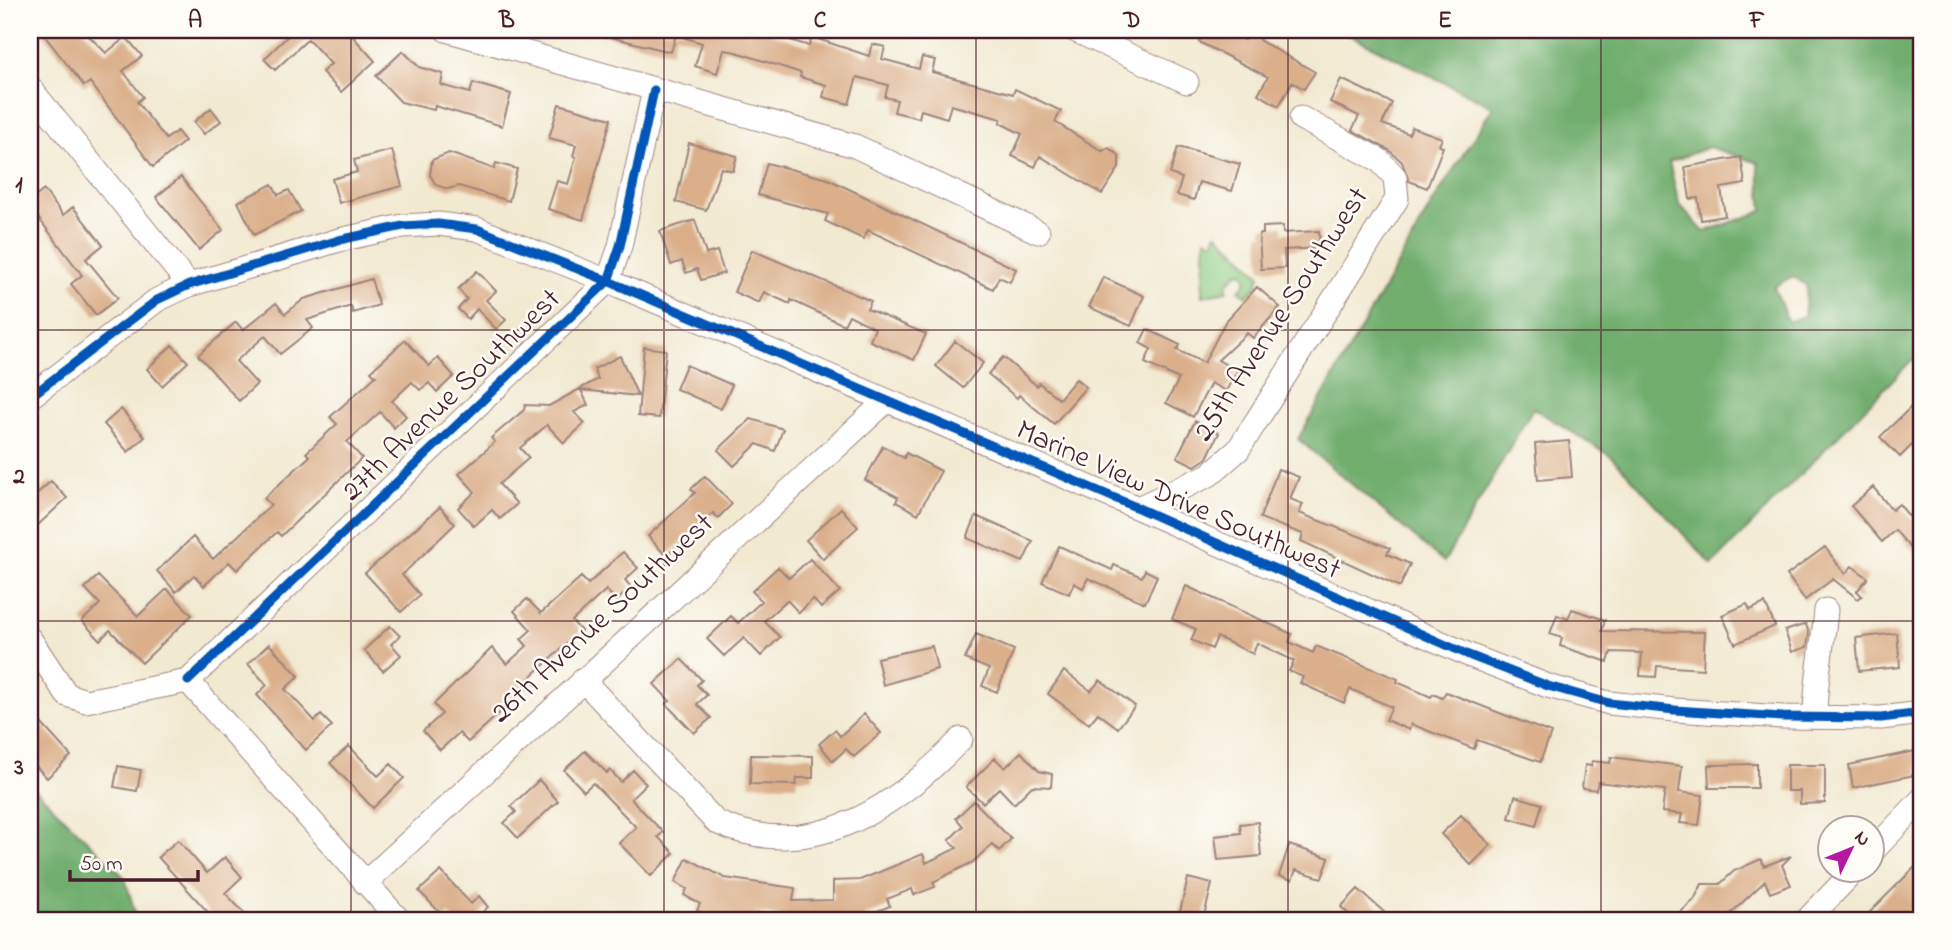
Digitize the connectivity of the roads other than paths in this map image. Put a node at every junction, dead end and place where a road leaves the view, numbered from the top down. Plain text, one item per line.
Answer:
1 (446, 30) edge
2 (1074, 30) edge
3 (1187, 82) dead end
4 (30, 88) edge
5 (654, 90) junction
6 (1301, 118) dead end
7 (1038, 232) dead end
8 (608, 281) junction
9 (189, 285) junction
10 (30, 397) edge
11 (885, 401) junction
12 (1138, 508) junction
13 (1826, 610) dead end
14 (30, 639) edge
15 (583, 680) junction
16 (188, 681) junction
17 (1922, 713) edge
18 (1815, 717) junction
19 (961, 738) dead end
20 (1922, 799) edge
21 (1885, 838) edge
22 (365, 883) junction
23 (1842, 884) edge
24 (398, 920) edge
25 (1807, 920) edge

1 - 5 street
2 - 3 street
4 - 9 street
5 - 7 street
5 - 8 street, 27th Avenue Southwest
6 - 12 street, 25th Avenue Southwest
8 - 9 street, Marine View Drive Southwest
8 - 11 street, Marine View Drive Southwest
8 - 16 street, 27th Avenue Southwest
9 - 10 street, Marine View Drive Southwest
11 - 12 street, Marine View Drive Southwest
11 - 15 street, 26th Avenue Southwest
12 - 18 street, Marine View Drive Southwest
13 - 18 street
14 - 16 street
15 - 19 street
15 - 22 street, 26th Avenue Southwest
16 - 22 street
17 - 18 street, Marine View Drive Southwest
20 - 21 street
22 - 24 street
23 - 25 street

